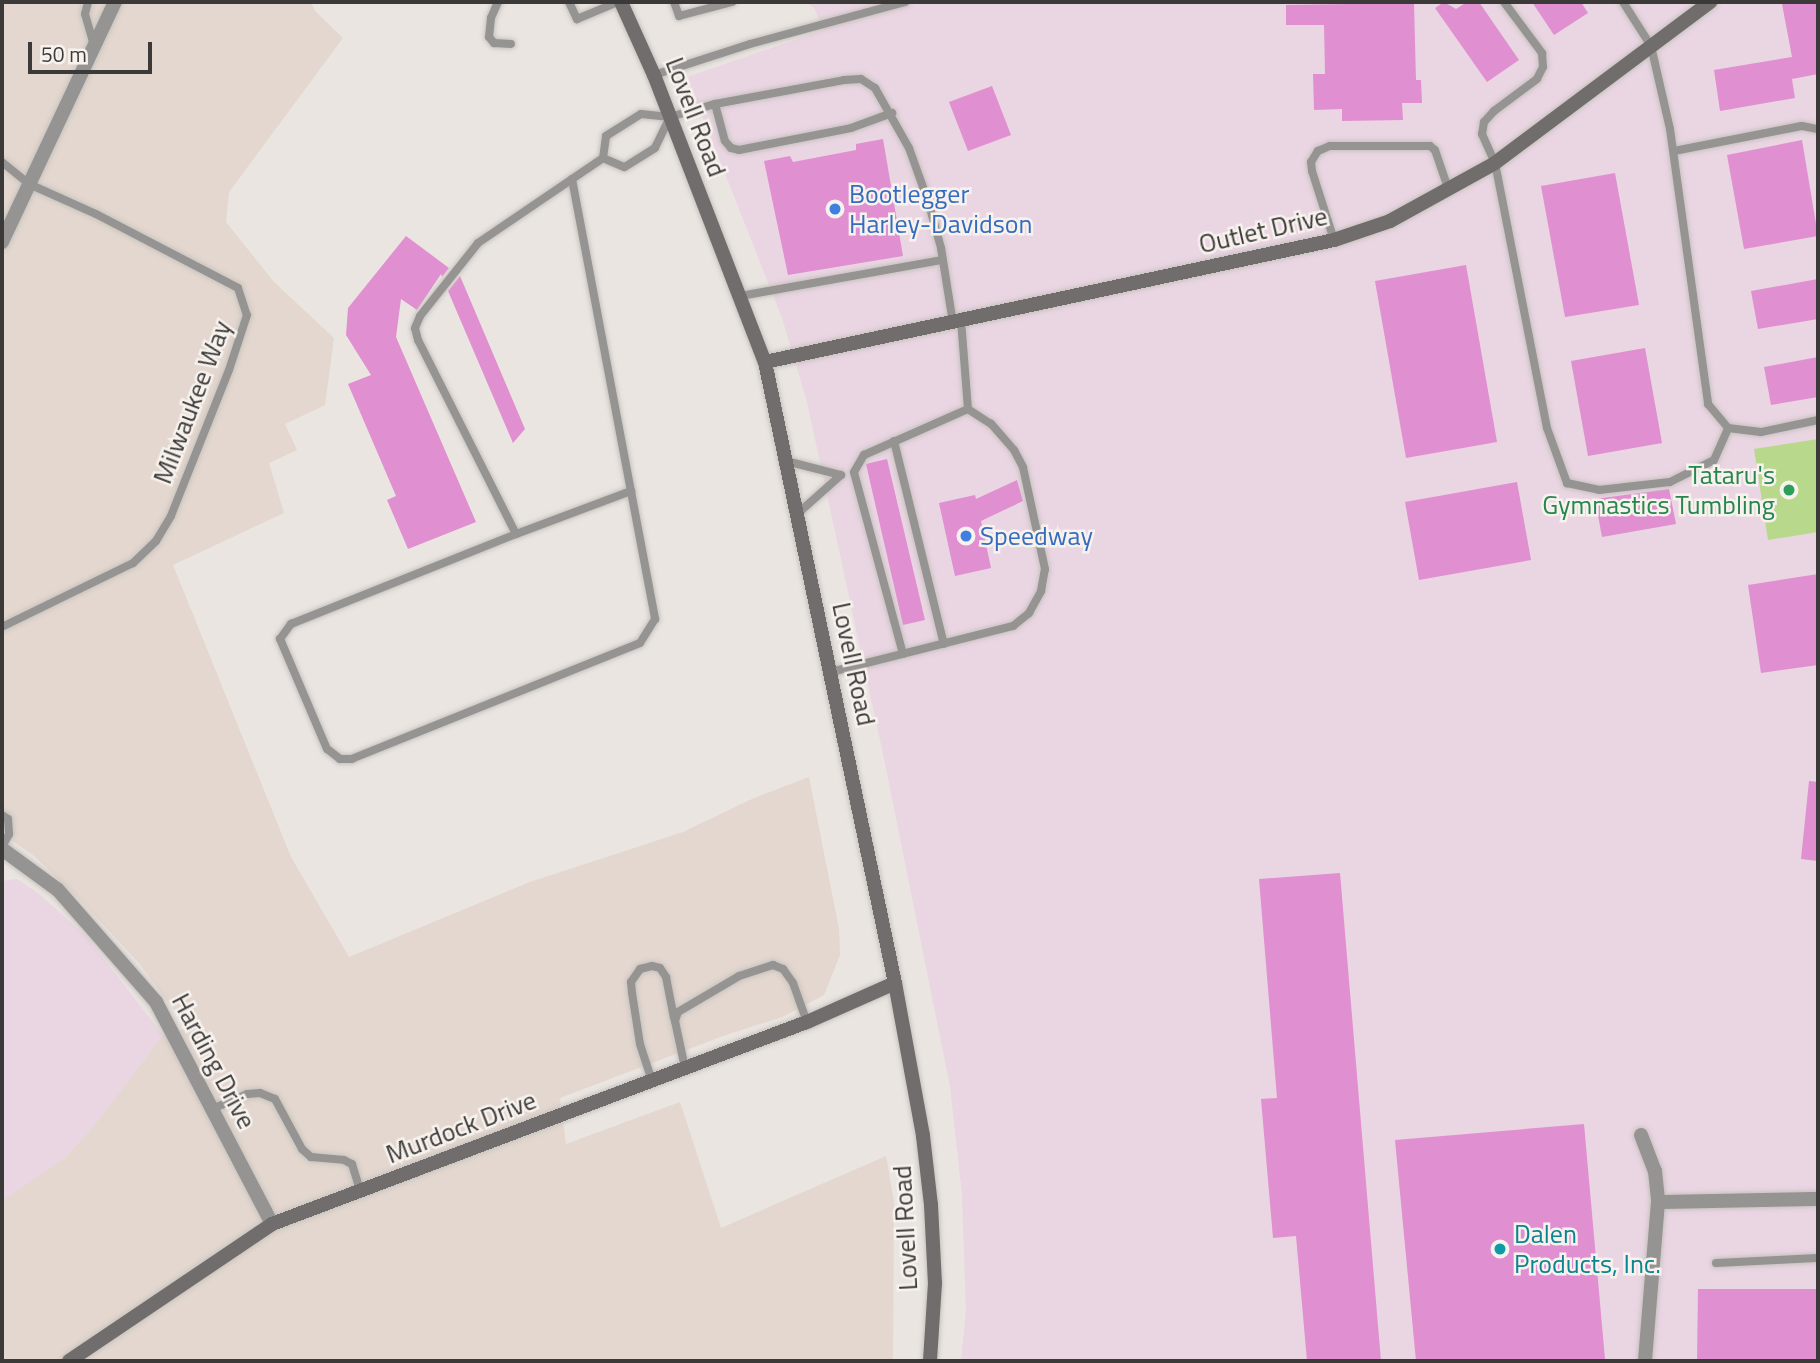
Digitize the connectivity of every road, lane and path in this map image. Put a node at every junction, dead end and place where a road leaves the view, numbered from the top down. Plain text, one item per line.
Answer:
1 (88, 2) edge
2 (114, 2) edge
3 (498, 2) edge
4 (569, 2) edge
5 (620, 2) edge
6 (674, 2) edge
7 (732, 2) edge
8 (905, 2) edge
9 (1504, 2) edge
10 (1623, 2) edge
11 (1710, 2) edge
12 (511, 44) dead end
13 (94, 46) junction
14 (1651, 46) junction
15 (654, 75) junction
16 (715, 104) junction
17 (892, 113) junction
18 (670, 117) junction
19 (1818, 129) edge
20 (1674, 151) junction
21 (603, 158) junction
22 (2, 162) edge
23 (1495, 163) junction
24 (572, 179) junction
25 (29, 184) junction
26 (1449, 191) junction
27 (1334, 240) junction
28 (2, 242) edge
29 (943, 263) junction
30 (740, 296) junction
31 (957, 322) junction
32 (765, 362) junction
33 (968, 409) junction
34 (1818, 420) edge
35 (1728, 428) junction
36 (894, 441) junction
37 (786, 461) junction
38 (854, 472) junction
39 (841, 475) junction
40 (631, 491) junction
41 (797, 514) junction
42 (516, 534) junction
43 (2, 627) edge
44 (944, 643) junction
45 (903, 654) junction
46 (831, 673) junction
47 (2, 815) edge
48 (2, 848) edge
49 (895, 984) junction
50 (675, 1021) junction
51 (807, 1022) junction
52 (685, 1068) junction
53 (652, 1081) junction
54 (212, 1109) junction
55 (1641, 1135) dead end
56 (360, 1191) junction
57 (1818, 1199) edge
58 (1658, 1202) junction
59 (272, 1224) junction
60 (1818, 1258) edge
61 (1716, 1263) dead end
62 (69, 1361) edge
63 (930, 1361) edge
64 (1645, 1361) edge

1 - 13 lane
2 - 13 street
3 - 12 lane
4 - 5 lane
5 - 15 main road, Lovell Road
6 - 7 lane
8 - 15 lane
9 - 23 lane
10 - 14 lane
11 - 14 main road, Outlet Drive
13 - 25 street
14 - 20 lane
14 - 23 main road, Outlet Drive
15 - 18 main road, Lovell Road
16 - 17 lane
16 - 17 lane
16 - 18 lane
17 - 29 lane
18 - 21 lane
18 - 21 lane
18 - 30 main road, Lovell Road
19 - 20 lane
20 - 35 lane
21 - 24 lane
22 - 25 lane, Milwaukee Way
23 - 26 main road, Outlet Drive
23 - 35 lane
24 - 40 lane
24 - 42 lane
25 - 28 street
25 - 43 lane, Milwaukee Way
26 - 27 main road, Outlet Drive
26 - 27 lane
27 - 31 main road, Outlet Drive
29 - 30 lane
29 - 31 lane
30 - 32 main road, Lovell Road
31 - 32 main road, Outlet Drive
31 - 33 lane
32 - 37 main road, Lovell Road
33 - 36 lane
33 - 44 lane
34 - 35 lane
36 - 38 lane
36 - 44 lane
37 - 39 lane
37 - 41 main road, Lovell Road
38 - 39 lane
38 - 45 lane
39 - 41 lane
40 - 42 lane
40 - 42 lane
41 - 46 main road, Lovell Road
44 - 45 lane
45 - 46 lane
46 - 49 main road, Lovell Road
47 - 48 lane
48 - 54 street, Harding Drive
49 - 51 main road, Murdock Drive
49 - 63 main road, Lovell Road
50 - 51 lane
50 - 52 lane
50 - 53 lane
51 - 52 main road, Murdock Drive
52 - 53 main road, Murdock Drive
53 - 56 main road, Murdock Drive
54 - 56 lane
54 - 59 street, Harding Drive
55 - 58 street
56 - 59 main road, Murdock Drive
57 - 58 street
58 - 64 street
59 - 62 main road, Murdock Drive
60 - 61 lane

